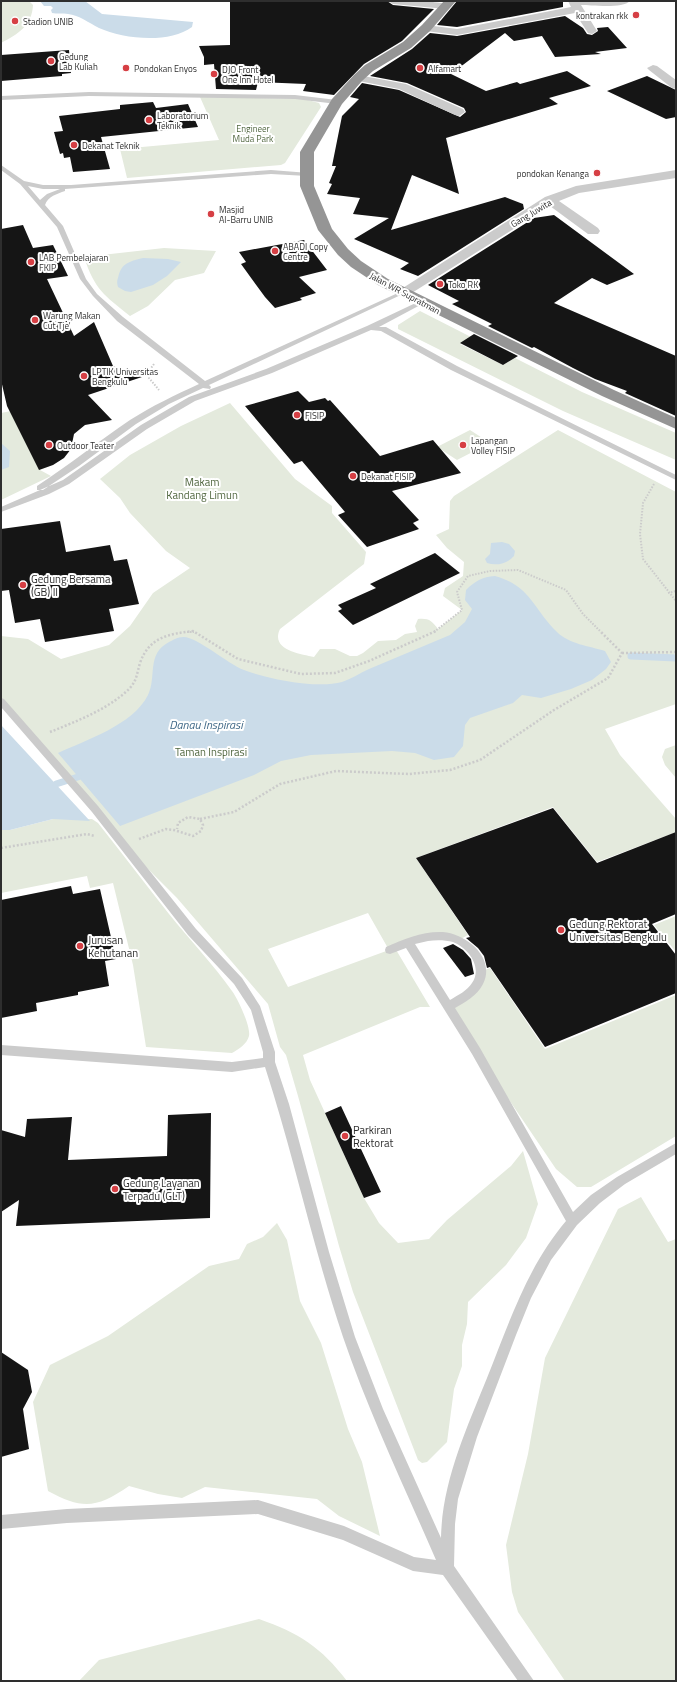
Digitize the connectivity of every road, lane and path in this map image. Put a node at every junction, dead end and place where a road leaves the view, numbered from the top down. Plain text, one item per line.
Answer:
1 (393, 1) edge
2 (625, 1) edge
3 (448, 3) edge
4 (574, 4) edge
5 (426, 28) junction
6 (592, 31) dead end
7 (653, 68) dead end
8 (358, 78) junction
9 (676, 86) edge
10 (133, 90) dead end
11 (1, 98) edge
12 (338, 100) junction
13 (459, 112) dead end
14 (1, 168) edge
15 (307, 174) junction
16 (676, 174) edge
17 (22, 183) junction
18 (71, 187) junction
19 (550, 200) junction
20 (42, 205) junction
21 (593, 231) dead end
22 (402, 293) junction
23 (422, 302) junction
24 (370, 328) junction
25 (155, 363) dead end
26 (203, 384) junction
27 (214, 391) junction
28 (164, 394) dead end
29 (676, 424) edge
30 (676, 478) edge
31 (655, 481) dead end
32 (1, 504) edge
33 (1, 510) edge
34 (676, 591) edge
35 (668, 592) junction
36 (676, 601) edge
37 (622, 652) junction
38 (676, 652) edge
39 (1, 701) edge
40 (35, 738) junction
41 (200, 819) junction
42 (177, 829) junction
43 (124, 845) junction
44 (1, 848) edge
45 (408, 942) junction
46 (390, 950) dead end
47 (449, 1007) junction
48 (1, 1050) edge
49 (269, 1062) junction
50 (676, 1148) edge
51 (572, 1221) junction
52 (1, 1522) edge
53 (447, 1568) junction
54 (527, 1681) edge

1 - 3 street
2 - 4 street
3 - 5 highway, Jalan WR Supratman
4 - 5 street
4 - 6 street
5 - 8 highway, Jalan WR Supratman
7 - 9 street
8 - 12 highway, Jalan WR Supratman
8 - 13 street
10 - 12 lane
11 - 12 lane
12 - 15 highway, Jalan WR Supratman
14 - 17 lane
15 - 18 lane
15 - 22 highway, Jalan WR Supratman
16 - 19 street, Gang Juwita
17 - 18 lane
17 - 20 lane
18 - 20 lane
19 - 21 street
19 - 22 street, Gang Juwita
20 - 26 lane
22 - 23 highway, Jalan WR Supratman
22 - 26 lane
23 - 24 lane
23 - 29 highway, Jalan WR Supratman
24 - 27 lane
24 - 30 lane
25 - 28 path
26 - 27 lane
26 - 32 lane
27 - 33 lane
31 - 35 path
34 - 35 path
35 - 36 path
37 - 38 path
37 - 40 path
37 - 41 path
39 - 40 lane
40 - 43 lane
41 - 42 path
41 - 42 path
42 - 43 path
43 - 44 path
43 - 49 lane
45 - 46 lane
45 - 47 lane
45 - 47 lane
47 - 51 lane
48 - 49 lane
49 - 53 lane
50 - 51 lane
51 - 53 lane
52 - 53 lane
53 - 54 lane

